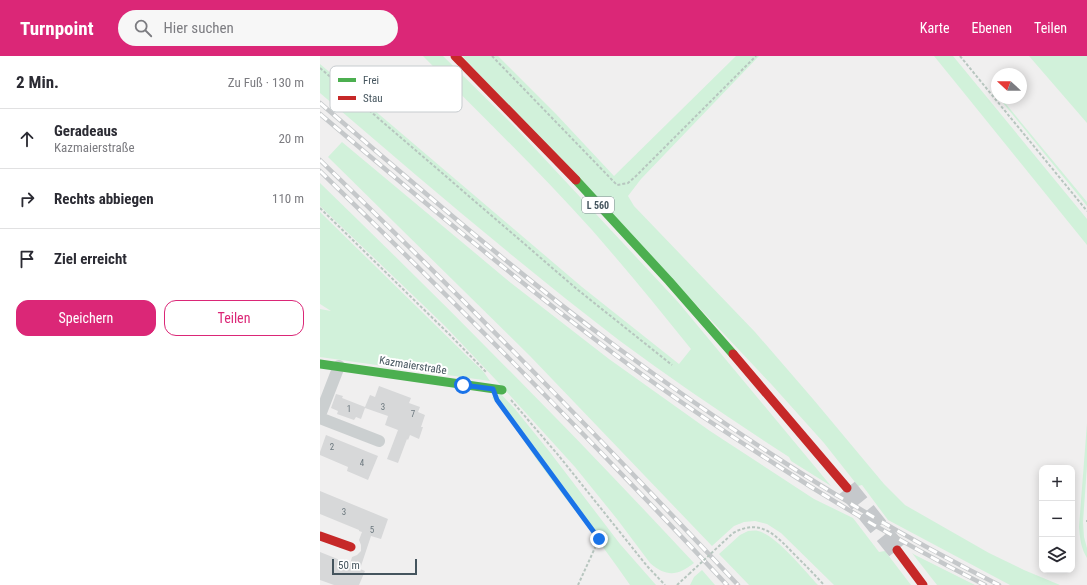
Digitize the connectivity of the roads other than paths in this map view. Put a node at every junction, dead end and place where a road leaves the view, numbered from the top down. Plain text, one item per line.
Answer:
1 (455, 56) edge
2 (320, 364) edge
3 (339, 366) junction
4 (498, 389) road end
5 (320, 414) edge
6 (320, 418) edge
7 (380, 441) dead end
8 (847, 488) tunnel mouth
9 (320, 536) edge
10 (351, 548) dead end
11 (897, 550) tunnel mouth
12 (923, 585) edge

1 - 8 main road, L 560
2 - 3 main road, Kazmaierstraße
3 - 4 main road, Kazmaierstraße
3 - 5 street
6 - 7 street
9 - 10 main road
11 - 12 main road

